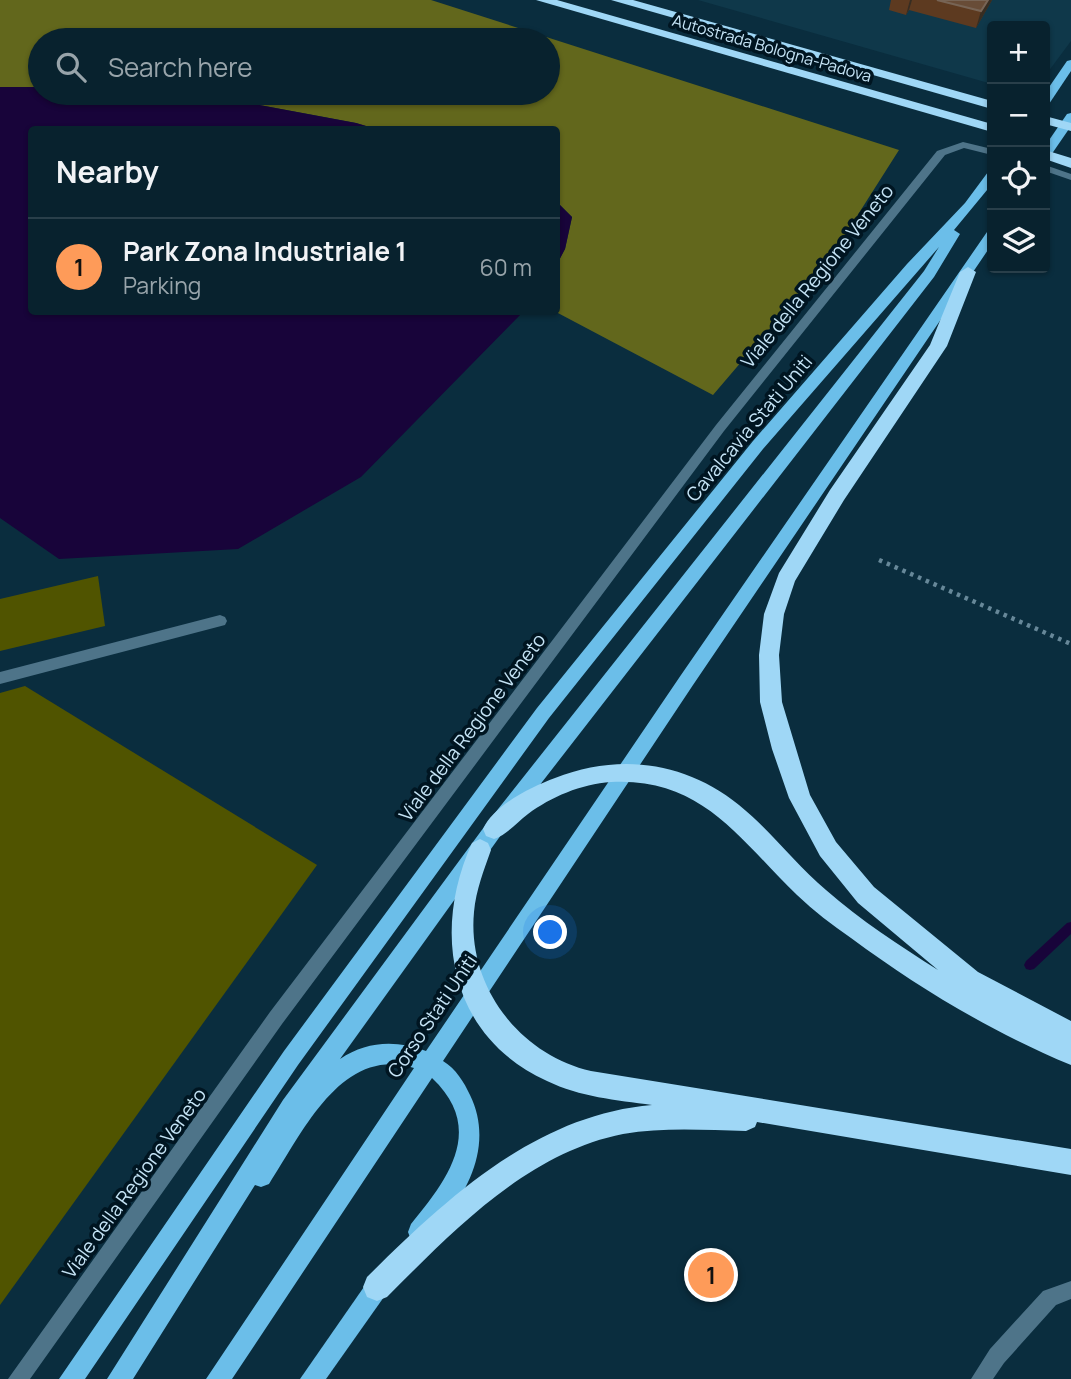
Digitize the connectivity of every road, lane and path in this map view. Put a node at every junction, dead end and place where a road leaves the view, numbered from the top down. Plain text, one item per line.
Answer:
1 (543, 0) edge
2 (618, 0) edge
3 (1071, 63) edge
4 (797, 73) junction
5 (1050, 93) edge
6 (987, 104) edge
7 (1071, 117) edge
8 (1050, 121) edge
9 (987, 127) edge
10 (1071, 127) edge
11 (987, 135) edge
12 (1050, 145) edge
13 (1050, 148) edge
14 (987, 151) edge
15 (1071, 151) edge
16 (1050, 157) edge
17 (1071, 163) edge
18 (1050, 170) edge
19 (1071, 177) edge
20 (987, 182) edge
21 (970, 206) junction
22 (987, 243) edge
23 (968, 272) junction
24 (879, 560) dead end
25 (220, 621) dead end
26 (1071, 644) edge
27 (0, 678) edge
28 (487, 839) junction
29 (1071, 1035) edge
30 (1071, 1052) edge
31 (818, 1119) junction
32 (1071, 1162) edge
33 (377, 1287) junction
34 (1071, 1290) edge
35 (18, 1379) edge
36 (71, 1379) edge
37 (120, 1379) edge
38 (218, 1379) edge
39 (312, 1379) edge
40 (981, 1379) edge

1 - 4 highway, Autostrada Bologna-Padova
2 - 6 highway, Autostrada Bologna-Padova
3 - 5 main road
4 - 9 highway, Autostrada Bologna-Padova
4 - 11 highway
7 - 13 main road
8 - 10 highway
12 - 15 highway
14 - 35 street, Viale della Regione Veneto
16 - 17 highway
18 - 19 street
20 - 21 main road, Cavalcavia Stati Uniti
21 - 28 main road
21 - 36 main road, Cavalcavia Stati Uniti
22 - 23 main road
23 - 29 highway
23 - 38 main road, Corso Stati Uniti
24 - 26 path
25 - 27 street
28 - 30 highway
28 - 31 highway
28 - 37 main road
31 - 32 highway
31 - 33 highway
33 - 37 main road
33 - 39 main road
34 - 40 street

